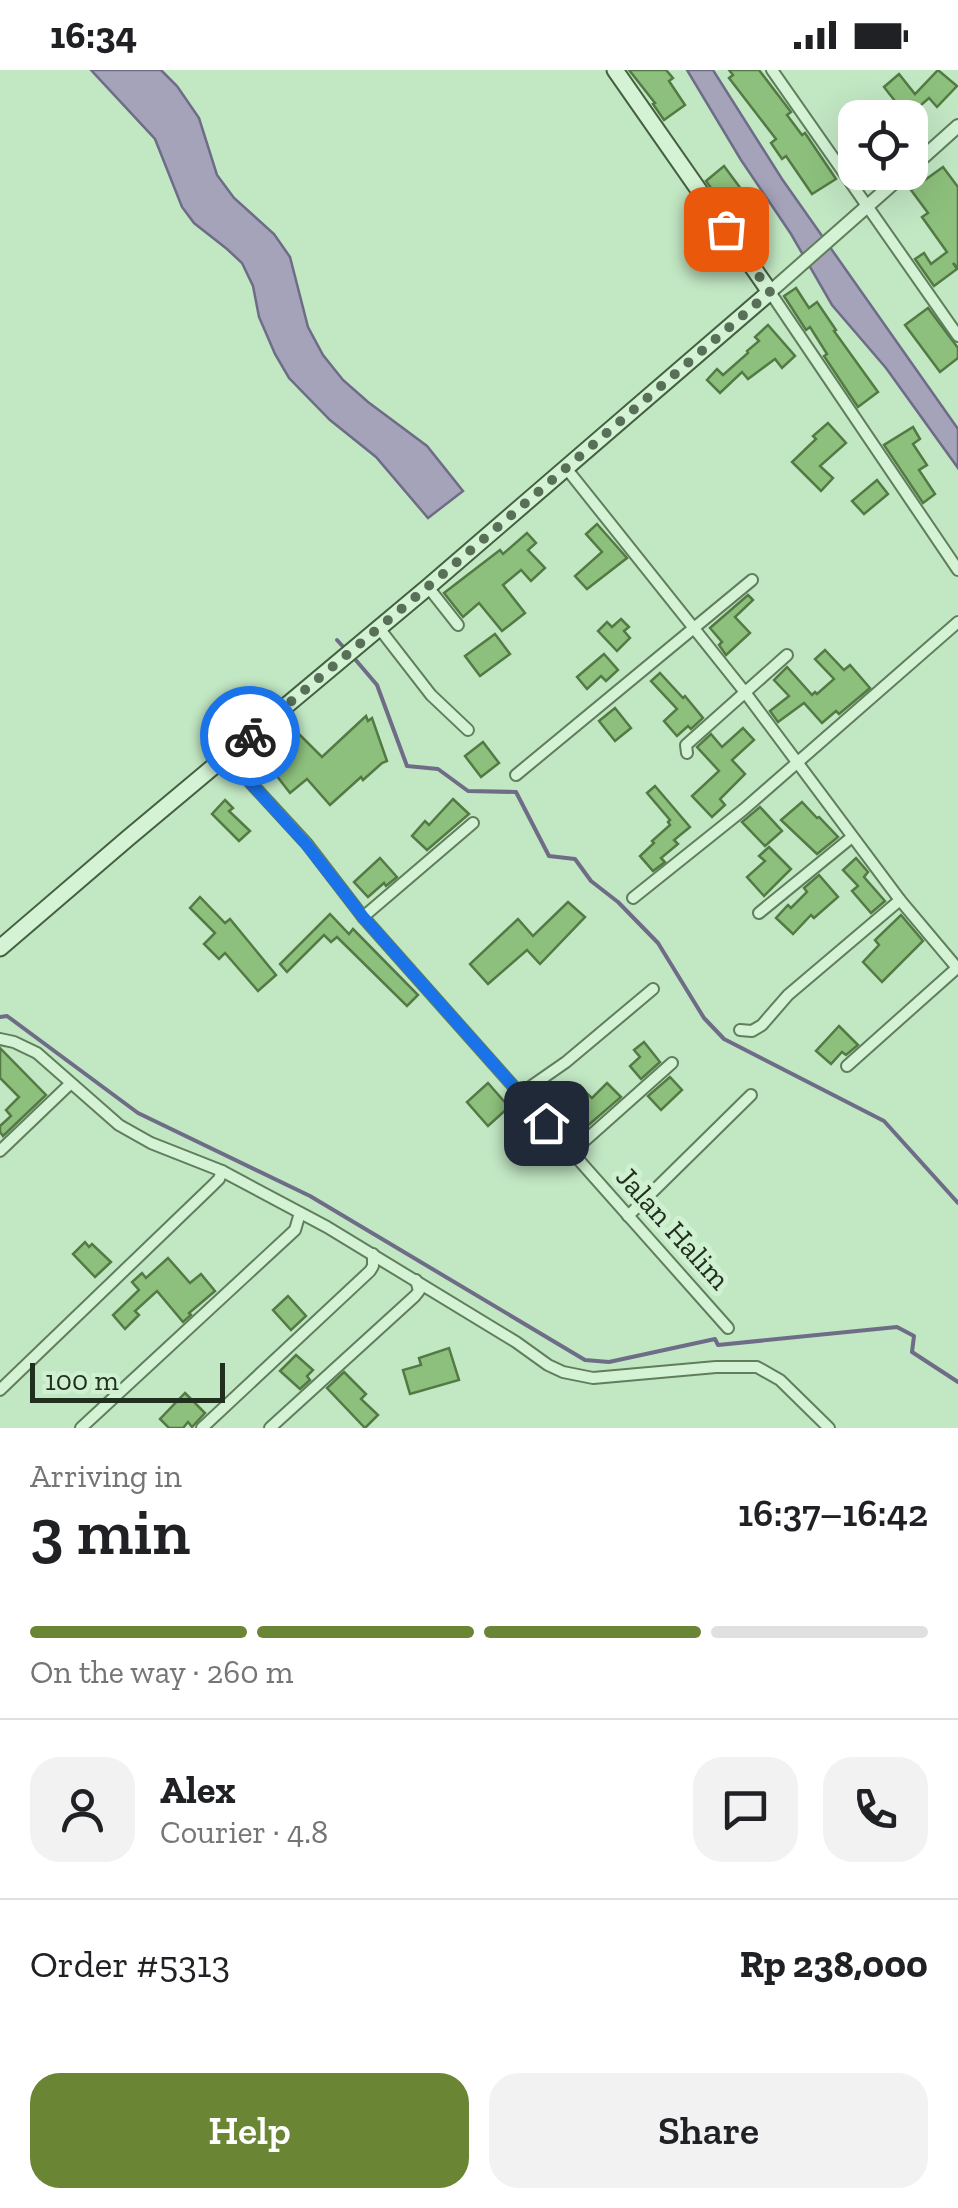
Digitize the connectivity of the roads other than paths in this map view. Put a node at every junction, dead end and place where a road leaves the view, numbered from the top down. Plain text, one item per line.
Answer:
1 (615, 70) edge
2 (772, 70) edge
3 (958, 126) edge
4 (928, 152) edge
5 (886, 190) edge
6 (867, 207) junction
7 (770, 292) junction
8 (958, 336) edge
9 (566, 468) junction
10 (958, 570) edge
11 (752, 580) dead end
12 (428, 587) junction
13 (958, 622) edge
14 (458, 624) dead end
15 (693, 627) junction
16 (379, 628) junction
17 (787, 655) dead end
18 (744, 691) junction
19 (468, 730) dead end
20 (687, 753) dead end
21 (226, 756) junction
22 (798, 763) junction
23 (516, 775) dead end
24 (473, 823) dead end
25 (852, 837) junction
26 (633, 898) dead end
27 (900, 900) junction
28 (758, 913) dead end
29 (363, 917) junction
30 (0, 948) edge
31 (958, 968) edge
32 (653, 988) dead end
33 (740, 1030) dead end
34 (0, 1039) edge
35 (672, 1063) dead end
36 (847, 1066) dead end
37 (70, 1084) junction
38 (520, 1094) junction
39 (751, 1095) dead end
40 (0, 1150) edge
41 (572, 1152) junction
42 (222, 1172) junction
43 (300, 1214) junction
44 (628, 1216) junction
45 (373, 1254) junction
46 (416, 1280) junction
47 (728, 1328) dead end
48 (0, 1390) edge
49 (81, 1428) edge
50 (202, 1428) edge
51 (270, 1428) edge
52 (829, 1428) edge

1 - 7 main road
2 - 6 street
3 - 4 street
5 - 6 street
6 - 7 street
6 - 8 street
7 - 9 main road
7 - 10 street
9 - 12 main road
9 - 15 street
11 - 15 street
12 - 14 street
12 - 16 main road
13 - 22 street
15 - 18 street
15 - 23 street
16 - 19 street
16 - 21 main road
17 - 18 street
18 - 20 street
18 - 22 street
21 - 29 street, Jalan Halim
21 - 30 main road
22 - 25 street
22 - 26 street
24 - 29 street
25 - 27 street
25 - 28 street
27 - 31 street
27 - 33 street
29 - 38 street, Jalan Halim
31 - 36 street
32 - 38 street
34 - 37 street
35 - 41 street
37 - 40 street
37 - 42 street
38 - 41 street, Jalan Halim
39 - 44 street
41 - 44 street, Jalan Halim
42 - 43 street
42 - 48 street
43 - 45 street
43 - 49 street
44 - 47 street, Jalan Halim
45 - 46 street
45 - 50 street
46 - 51 street
46 - 52 street

